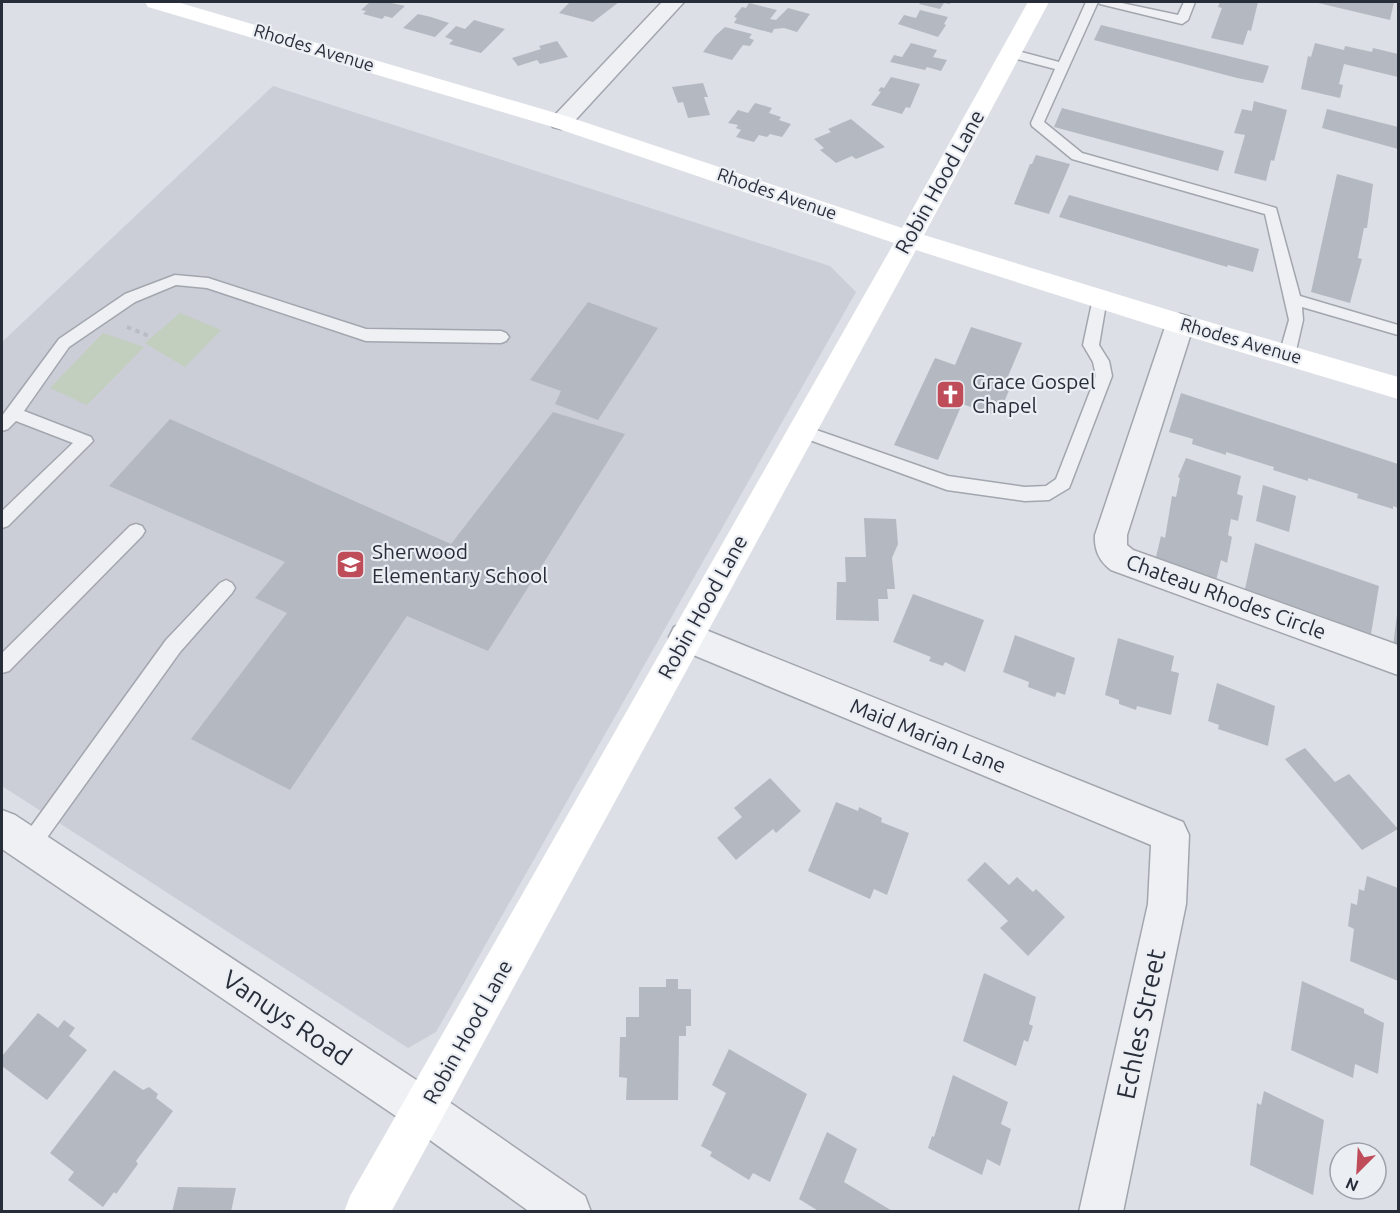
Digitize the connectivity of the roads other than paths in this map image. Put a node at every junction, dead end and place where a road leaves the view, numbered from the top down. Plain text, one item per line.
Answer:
1 (156, 2) edge
2 (673, 2) edge
3 (1039, 2) edge
4 (1092, 2) edge
5 (1104, 2) edge
6 (1189, 2) edge
7 (1010, 53) junction
8 (1063, 67) junction
9 (561, 122) junction
10 (909, 239) junction
11 (1100, 298) junction
12 (1293, 299) junction
13 (1180, 324) junction
14 (1398, 330) edge
15 (501, 337) dead end
16 (1287, 355) junction
17 (1398, 388) edge
18 (8, 420) edge
19 (802, 430) junction
20 (2, 521) edge
21 (136, 531) dead end
22 (226, 588) dead end
23 (686, 637) junction
24 (1398, 660) edge
25 (2, 665) edge
26 (1170, 834) joint
27 (15, 837) edge
28 (424, 1110) junction
29 (366, 1212) edge
30 (569, 1212) edge
31 (1101, 1212) edge

1 - 9 main road, Rhodes Avenue
2 - 9 street
3 - 7 main road, Robin Hood Lane
4 - 8 lane
5 - 6 lane
7 - 8 lane
7 - 10 main road, Robin Hood Lane
8 - 12 lane
9 - 10 main road, Rhodes Avenue
10 - 11 main road, Rhodes Avenue
10 - 19 main road, Robin Hood Lane
11 - 13 main road, Rhodes Avenue
11 - 19 lane
12 - 14 lane
12 - 16 lane
13 - 16 main road, Rhodes Avenue
13 - 24 street, Chateau Rhodes Circle
15 - 18 lane
16 - 17 main road, Rhodes Avenue
18 - 20 lane
19 - 23 main road, Robin Hood Lane
21 - 25 lane
22 - 27 lane
23 - 26 street, Maid Marian Lane
23 - 28 main road, Robin Hood Lane
26 - 31 street, Echles Street
27 - 28 street, Vanuys Road
28 - 29 main road, Robin Hood Lane
28 - 30 street, Vanuys Road

